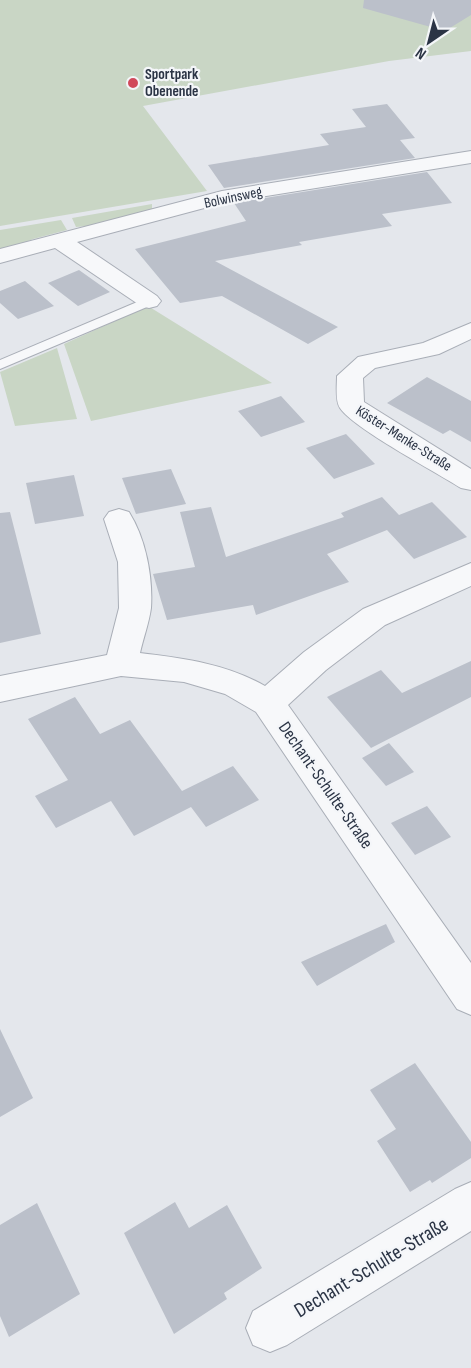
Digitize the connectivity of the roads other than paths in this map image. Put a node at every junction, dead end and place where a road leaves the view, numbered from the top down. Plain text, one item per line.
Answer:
1 (471, 157) edge
2 (61, 242) junction
3 (0, 256) edge
4 (149, 301) joint
5 (471, 330) edge
6 (0, 365) edge
7 (471, 481) edge
8 (119, 519) dead end
9 (471, 574) edge
10 (121, 664) junction
11 (0, 689) edge
12 (268, 703) junction
13 (471, 996) edge
14 (471, 1205) edge
15 (270, 1328) dead end

1 - 2 street, Bolwinsweg
2 - 3 street, Bolwinsweg
2 - 4 street
4 - 6 lane
5 - 7 street, Köster-Menke-Straße
8 - 10 street
9 - 12 street
10 - 11 street, Dechant-Schulte-Straße
10 - 12 street, Dechant-Schulte-Straße
12 - 13 street, Dechant-Schulte-Straße
14 - 15 street, Dechant-Schulte-Straße

